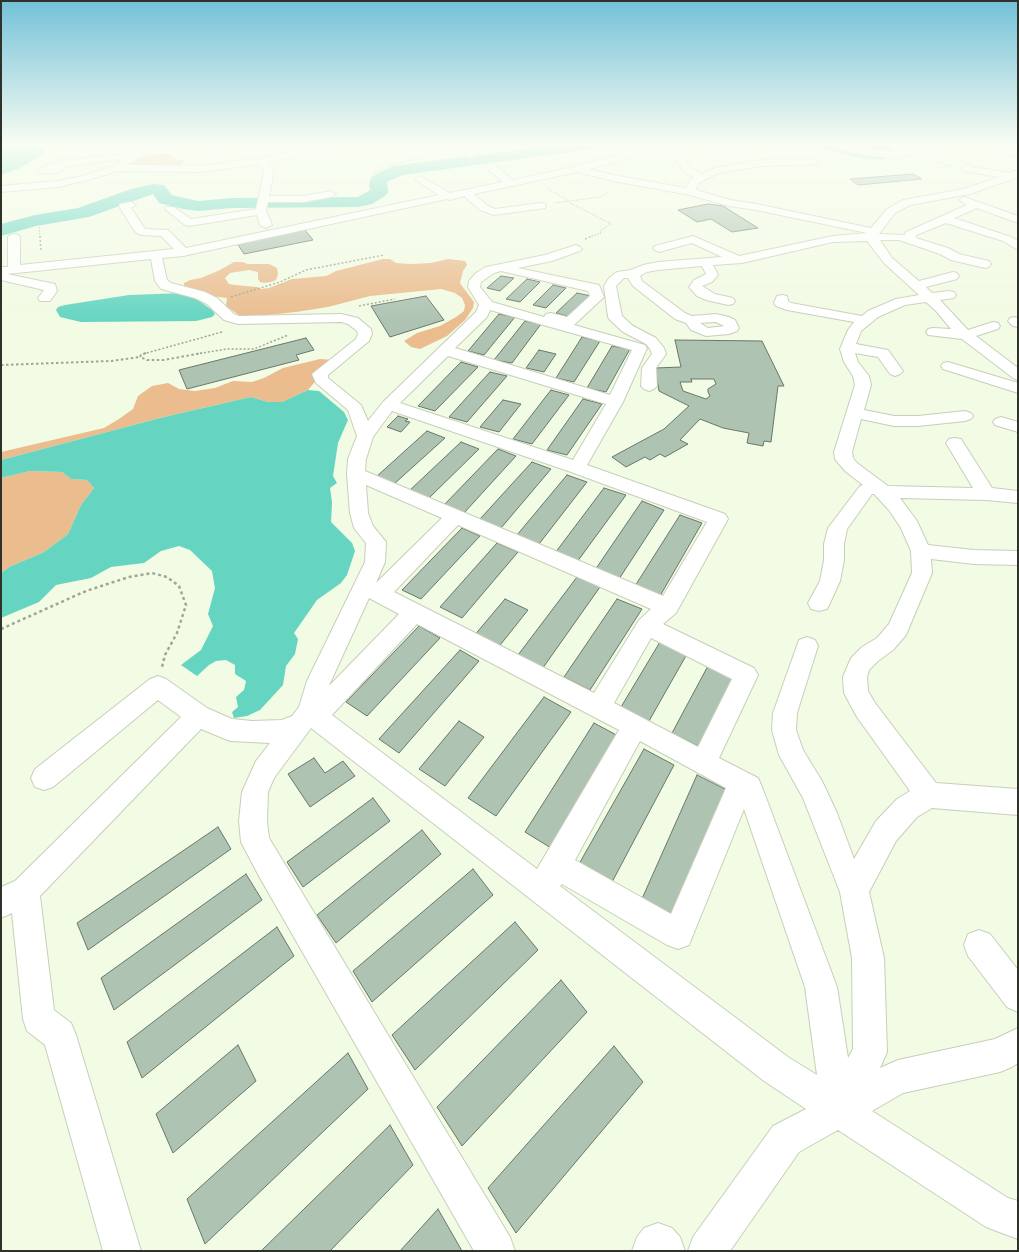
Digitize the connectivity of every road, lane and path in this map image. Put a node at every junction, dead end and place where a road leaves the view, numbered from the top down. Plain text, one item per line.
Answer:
1 (268, 203) edge
2 (420, 203) edge
3 (478, 203) edge
4 (555, 203) edge
5 (573, 203) edge
6 (732, 203) edge
7 (904, 203) edge
8 (973, 203) edge
9 (263, 204) junction
10 (131, 205) dead end
11 (977, 205) junction
12 (408, 206) junction
13 (541, 206) joint
14 (170, 209) dead end
15 (1015, 213) edge
16 (424, 214) dead end
17 (945, 219) junction
18 (39, 227) dead end
19 (270, 234) junction
20 (873, 234) junction
21 (906, 237) junction
22 (933, 238) dead end
23 (1, 243) edge
24 (578, 245) joint
25 (1018, 246) edge
26 (659, 248) dead end
27 (958, 248) dead end
28 (944, 251) junction
29 (183, 252) junction
30 (724, 254) junction
31 (384, 255) dead end
32 (156, 256) junction
33 (638, 259) dead end
34 (736, 259) junction
35 (706, 262) junction
36 (985, 264) dead end
37 (43, 266) junction
38 (500, 268) junction
39 (7, 270) edge
40 (634, 274) junction
41 (952, 276) dead end
42 (931, 292) junction
43 (45, 298) dead end
44 (395, 299) dead end
45 (782, 300) dead end
46 (728, 301) dead end
47 (213, 303) junction
48 (492, 304) junction
49 (691, 320) junction
50 (864, 320) junction
51 (241, 321) junction
52 (357, 324) junction
53 (993, 326) dead end
54 (933, 332) dead end
55 (288, 335) dead end
56 (966, 335) junction
57 (848, 347) junction
58 (445, 350) junction
59 (140, 357) junction
60 (1, 365) edge
61 (948, 366) dead end
62 (894, 371) dead end
63 (1018, 375) edge
64 (649, 386) dead end
65 (1018, 388) edge
66 (616, 402) junction
67 (389, 405) junction
68 (854, 413) junction
69 (965, 416) dead end
70 (1001, 422) dead end
71 (1018, 427) edge
72 (365, 436) junction
73 (955, 443) dead end
74 (577, 468) junction
75 (356, 474) junction
76 (879, 489) junction
77 (986, 494) junction
78 (1018, 497) edge
79 (455, 516) junction
80 (921, 551) junction
81 (1018, 558) edge
82 (371, 590) junction
83 (820, 603) dead end
84 (668, 607) junction
85 (414, 612) junction
86 (647, 626) junction
87 (1, 629) edge
88 (807, 646) dead end
89 (158, 686) junction
90 (599, 707) junction
91 (198, 716) junction
92 (308, 718) junction
93 (635, 726) junction
94 (703, 763) junction
95 (44, 778) dead end
96 (741, 783) junction
97 (930, 795) junction
98 (1018, 802) edge
99 (557, 865) junction
100 (541, 889) junction
101 (854, 891) junction
102 (13, 897) edge
103 (978, 945) dead end
104 (1018, 996) edge
105 (1018, 1045) edge
106 (839, 1110) junction
107 (1018, 1220) edge
108 (122, 1251) edge
109 (496, 1251) edge
110 (651, 1251) edge
111 (666, 1251) edge
112 (707, 1251) edge

1 - 9 street
2 - 12 street
3 - 13 street
4 - 13 path
5 - 24 path
6 - 20 street
7 - 20 street
8 - 11 street
9 - 14 street
9 - 19 street
10 - 29 street
11 - 15 street
11 - 17 street
12 - 16 street
12 - 19 street
17 - 21 street
17 - 25 street
18 - 37 path
19 - 29 street
20 - 21 street
20 - 34 street
20 - 42 street
21 - 22 street
21 - 28 street
23 - 39 street
24 - 38 street
26 - 30 street
27 - 28 street
28 - 36 street
29 - 32 street
30 - 33 street
30 - 34 street
31 - 47 path
32 - 37 street
32 - 47 street
34 - 35 street
35 - 40 street
35 - 46 street
37 - 39 street
38 - 48 street
38 - 48 street
39 - 43 street
40 - 49 street
40 - 64 street
41 - 42 street
42 - 50 street
42 - 56 street
44 - 52 path
45 - 50 street
47 - 51 street
48 - 58 street
48 - 66 street
49 - 49 street
50 - 57 street
51 - 52 street
51 - 59 path
52 - 72 street
53 - 56 street
54 - 56 street
55 - 59 path
56 - 63 street
57 - 62 street
57 - 68 street
58 - 66 street
58 - 67 street
59 - 60 path
61 - 65 street
66 - 74 street
67 - 72 street
67 - 74 street
68 - 69 street
68 - 76 street
70 - 71 street
72 - 75 street
73 - 77 street
74 - 84 street
75 - 79 street
75 - 82 street
76 - 77 street
76 - 80 street
76 - 83 street
77 - 78 street
79 - 82 street
79 - 84 street
80 - 81 street
80 - 97 street
82 - 85 street
82 - 92 street
84 - 86 street
85 - 90 street
85 - 92 street
86 - 90 street
86 - 94 street
87 - 89 path
88 - 101 street
89 - 91 street
89 - 95 street
90 - 93 street
91 - 92 street
91 - 102 street
92 - 100 street
92 - 109 street
93 - 94 street
93 - 99 street
94 - 96 street
96 - 99 street
96 - 106 street
97 - 98 street
97 - 101 street
99 - 100 street
100 - 106 street
101 - 106 street
102 - 108 street
103 - 104 street
105 - 106 street
106 - 107 street
106 - 112 street
110 - 111 street

